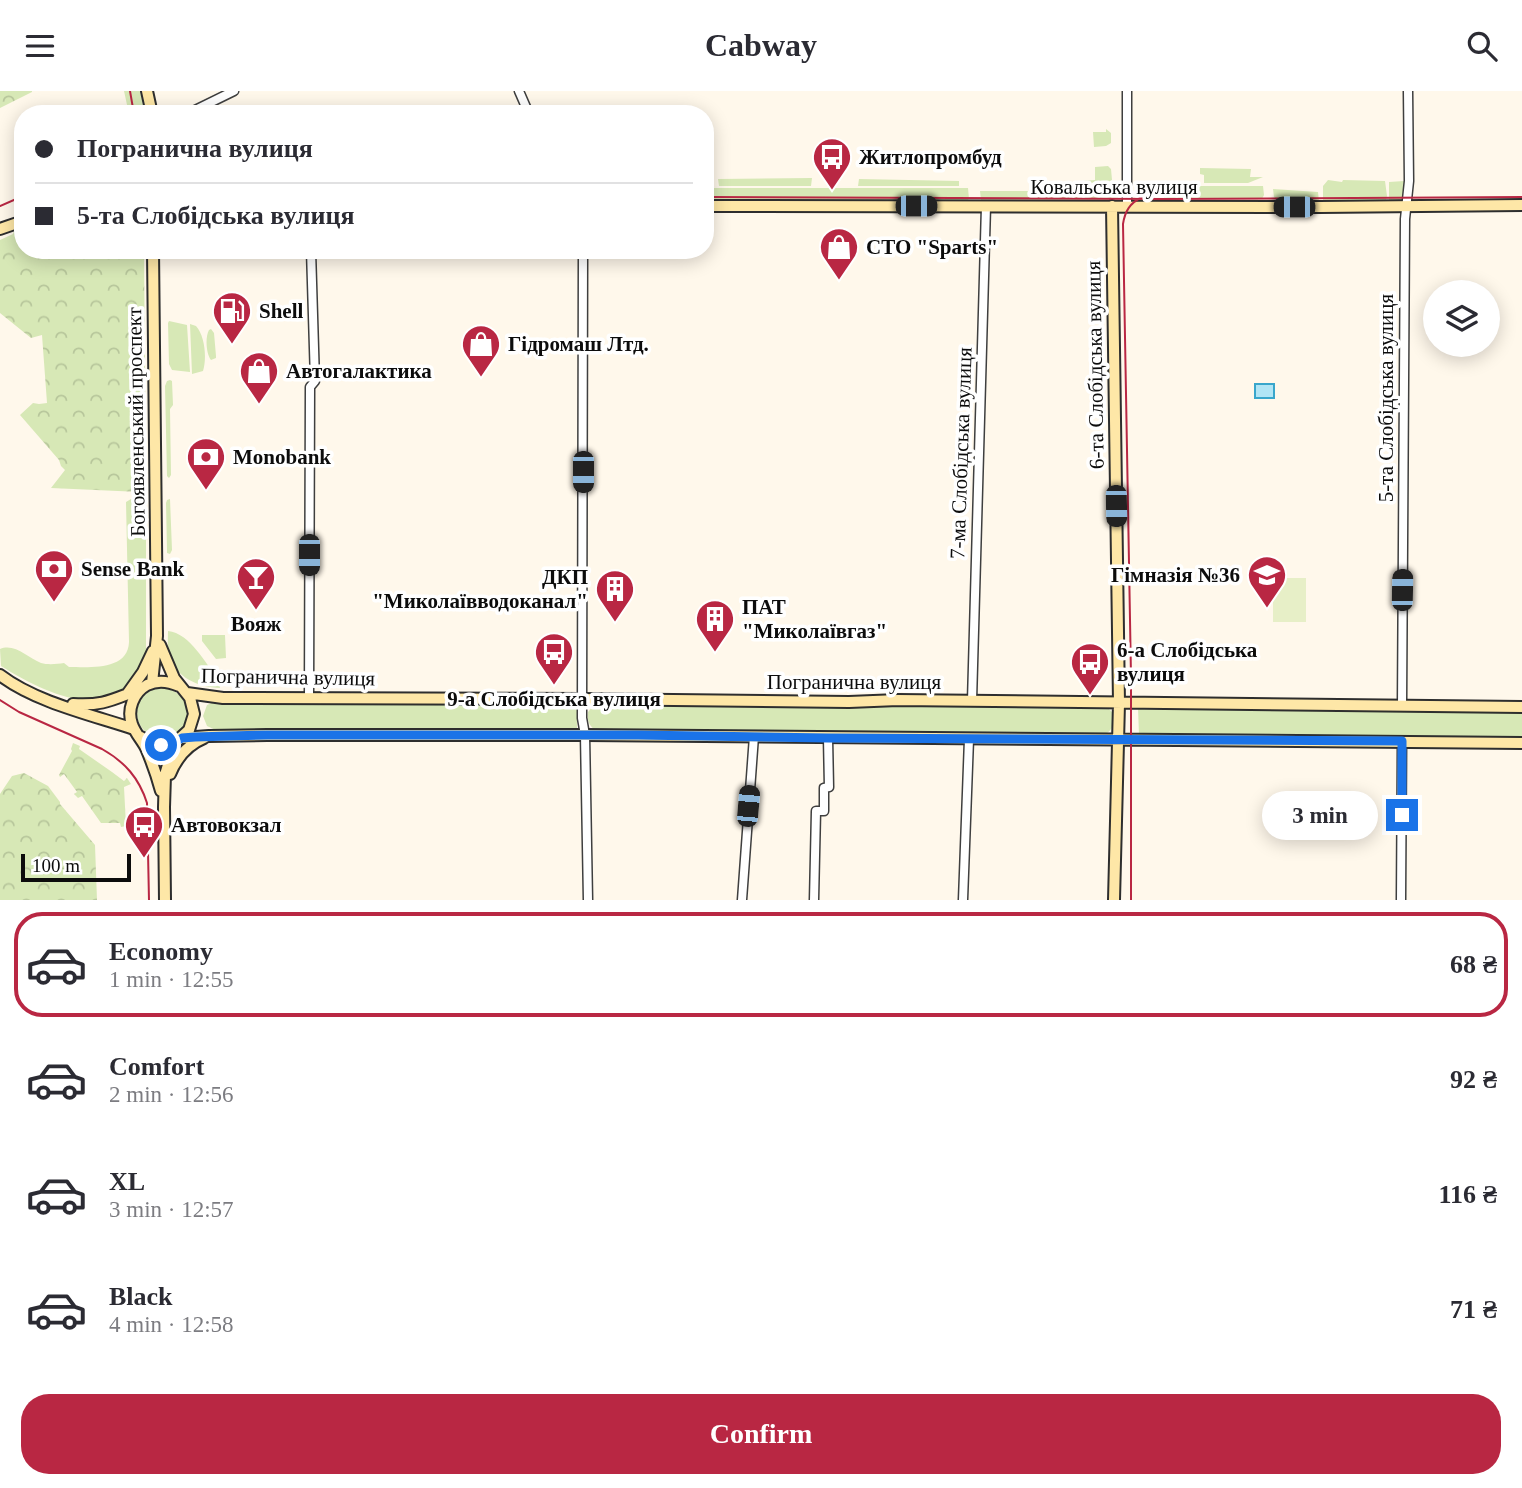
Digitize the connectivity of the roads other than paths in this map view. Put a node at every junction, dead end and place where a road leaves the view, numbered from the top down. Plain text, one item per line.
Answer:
1 (234, 91) edge
2 (1127, 91) edge
3 (1408, 91) edge
4 (205, 105) edge
5 (1406, 205) junction
6 (1522, 205) edge
7 (714, 206) edge
8 (986, 206) junction
9 (1112, 207) junction
10 (1127, 207) junction
11 (153, 259) edge
12 (311, 259) edge
13 (583, 259) edge
14 (157, 636) junction
15 (0, 675) edge
16 (147, 686) junction
17 (183, 690) junction
18 (128, 694) junction
19 (309, 698) junction
20 (583, 699) junction
21 (972, 701) junction
22 (53, 702) junction
23 (1119, 703) junction
24 (1402, 706) junction
25 (1522, 707) edge
26 (137, 733) junction
27 (584, 735) junction
28 (209, 736) junction
29 (754, 736) junction
30 (828, 738) junction
31 (969, 739) junction
32 (1119, 739) junction
33 (180, 740) junction
34 (1402, 741) junction
35 (1522, 743) edge
36 (164, 802) junction
37 (165, 900) edge
38 (588, 900) edge
39 (741, 900) edge
40 (814, 900) edge
41 (962, 900) edge
42 (1114, 900) edge
43 (1401, 900) edge

1 - 4 street
2 - 10 street
3 - 5 street, 5-та Слобідська вулиця
5 - 6 main road, Ковальська вулиця
5 - 10 main road, Ковальська вулиця
5 - 24 street, 5-та Слобідська вулиця
7 - 8 main road, Ковальська вулиця
8 - 9 main road, Ковальська вулиця
8 - 21 street, 7-ма Слобідська вулиця
9 - 10 main road, Ковальська вулиця
9 - 23 main road, 6-та Слобідська вулиця
11 - 14 main road, Богоявленський проспект
12 - 19 street
13 - 20 street
14 - 16 main road, Богоявленський проспект
14 - 17 main road, Богоявленський проспект
14 - 18 main road
15 - 22 main road
16 - 17 main road
16 - 18 main road
16 - 26 main road, Богоявленський проспект
17 - 19 main road, Погранична вулиця
17 - 33 main road, Богоявленський проспект
18 - 22 main road
19 - 20 main road, Погранична вулиця
20 - 21 main road, Погранична вулиця
20 - 27 street
21 - 23 main road, Погранична вулиця
22 - 26 main road
23 - 24 main road, Погранична вулиця
23 - 32 main road, 6-та Слобідська вулиця
24 - 25 main road, Погранична вулиця
26 - 33 main road
26 - 36 main road, Богоявленський проспект
27 - 28 main road
27 - 29 main road
27 - 38 street
28 - 33 main road
28 - 36 main road
29 - 30 main road
29 - 39 street
30 - 31 main road
30 - 40 street
31 - 32 main road
31 - 41 street
32 - 34 main road
32 - 42 main road, 6-та Слобідська вулиця
33 - 36 main road, Богоявленський проспект
34 - 35 main road
34 - 43 street
36 - 37 main road, Богоявленський проспект

